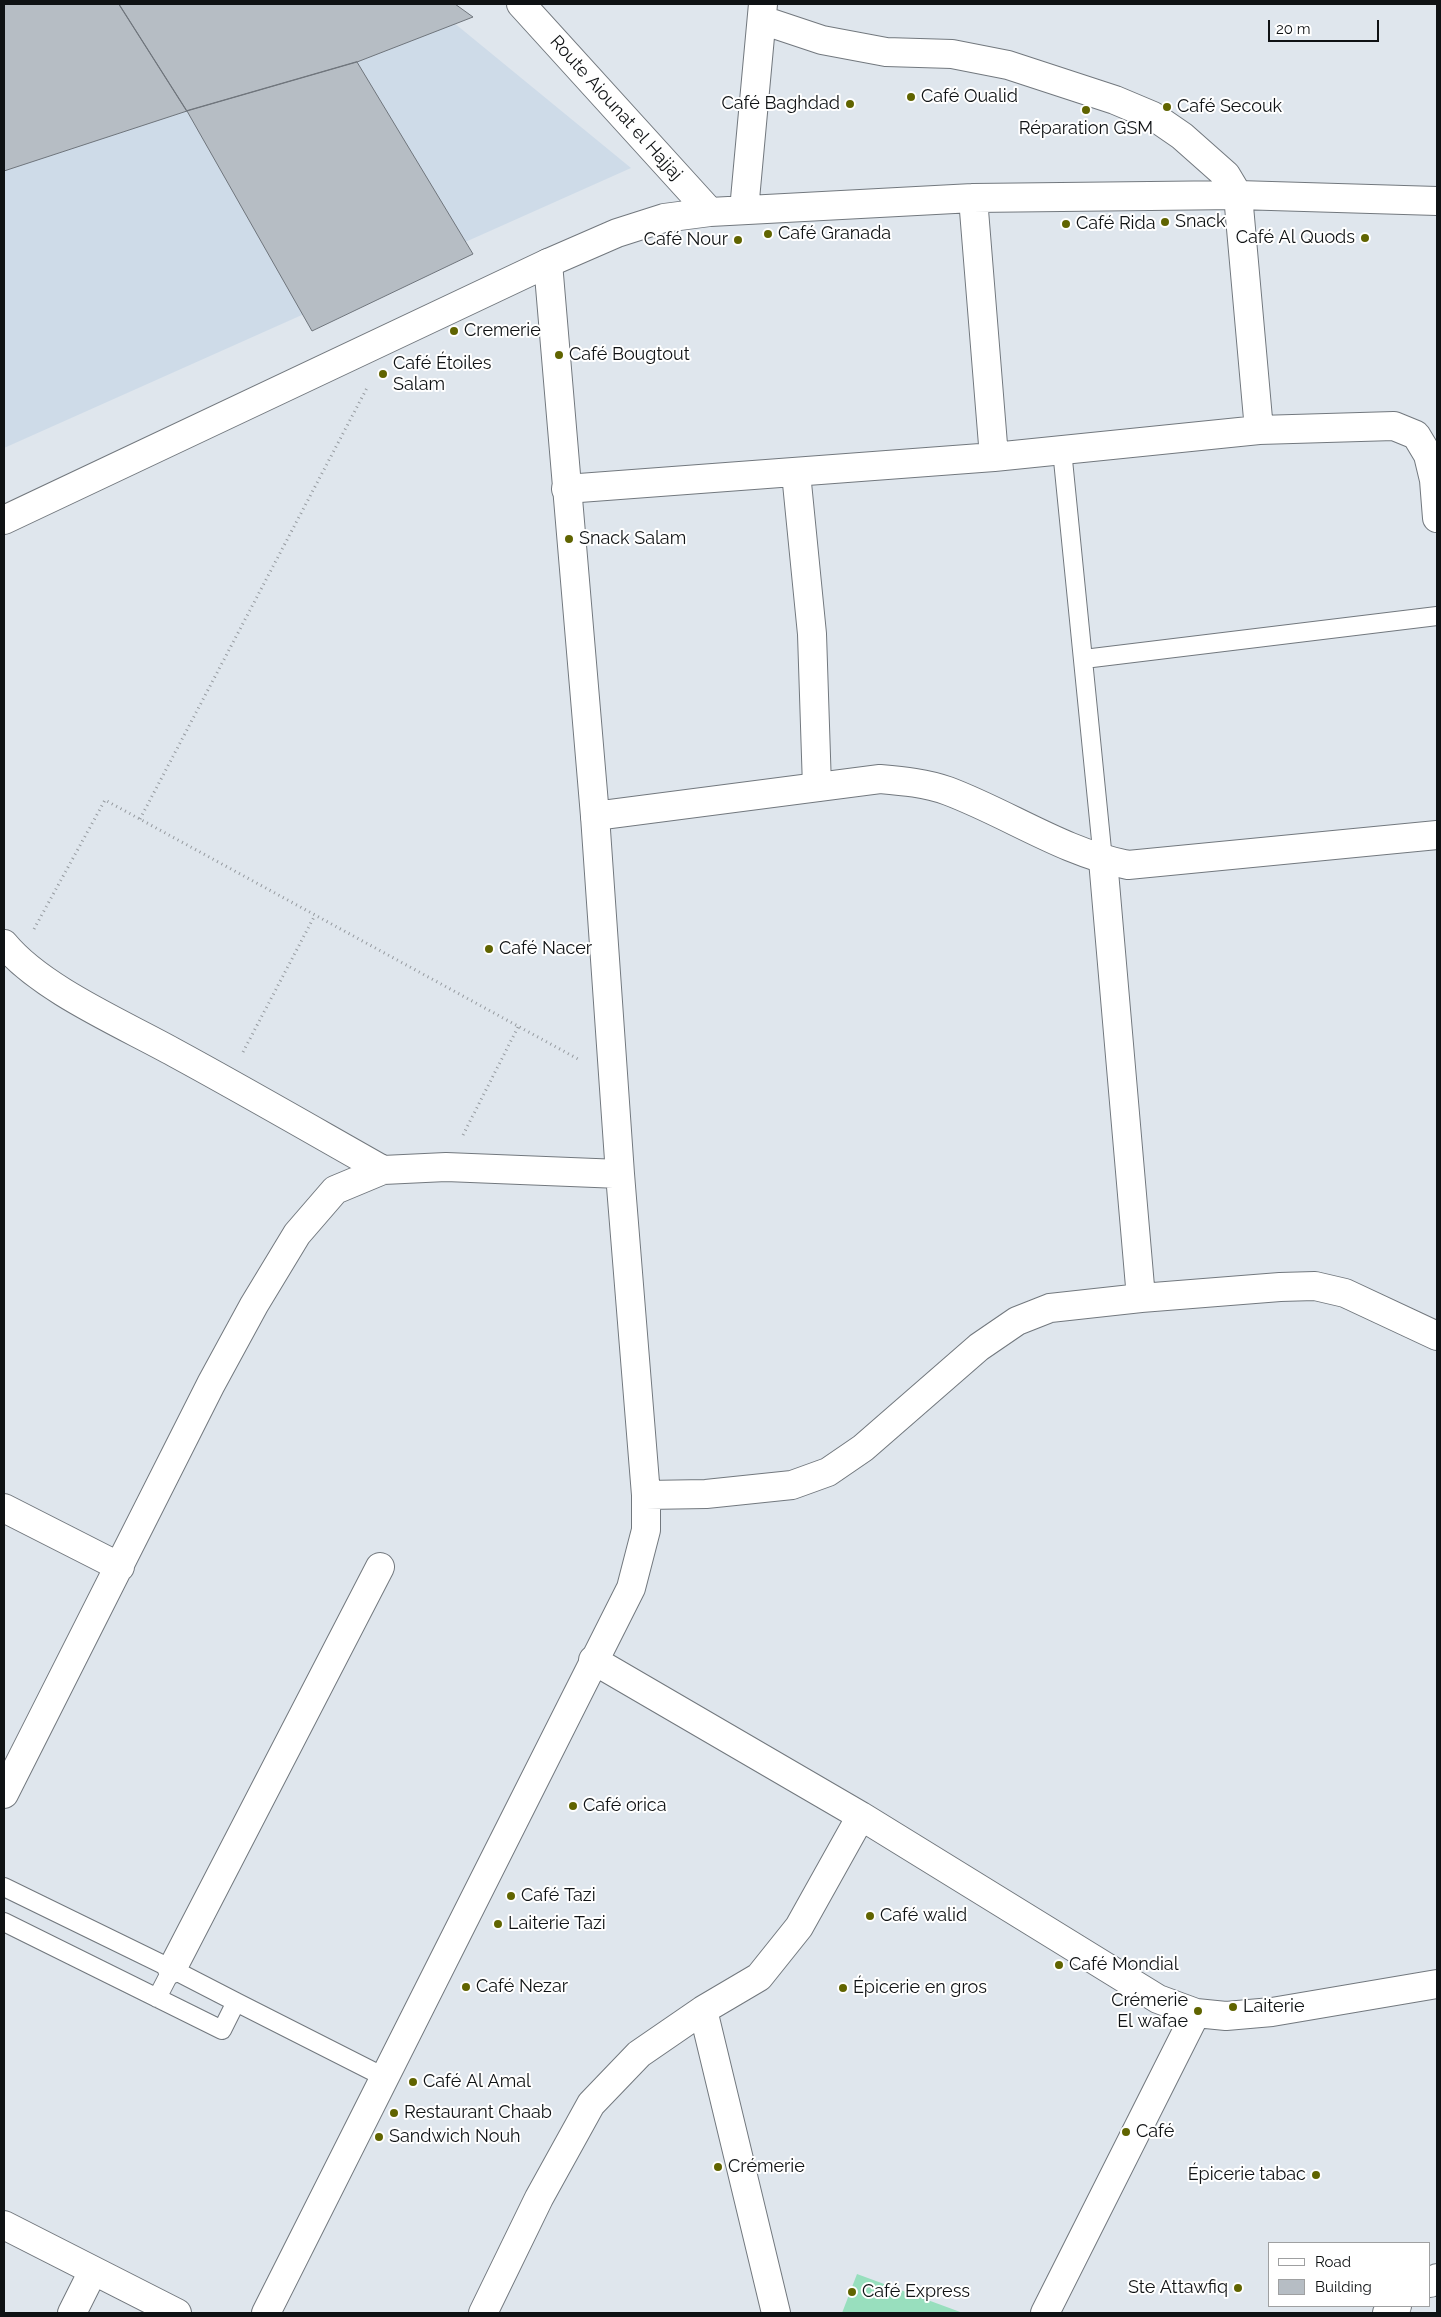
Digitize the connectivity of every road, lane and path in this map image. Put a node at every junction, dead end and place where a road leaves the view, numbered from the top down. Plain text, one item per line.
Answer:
1 (521, 4) edge
2 (762, 12) edge
3 (1238, 195) junction
4 (973, 198) junction
5 (1437, 201) edge
6 (744, 210) junction
7 (710, 212) junction
8 (548, 264) junction
9 (394, 336) junction
10 (1259, 430) junction
11 (1062, 450) junction
12 (994, 457) junction
13 (796, 473) junction
14 (566, 489) junction
15 (1437, 518) edge
16 (4, 520) edge
17 (1437, 616) edge
18 (1084, 659) junction
19 (817, 787) junction
20 (594, 816) junction
21 (140, 819) junction
22 (1437, 835) edge
23 (1102, 860) junction
24 (314, 915) junction
25 (11, 952) edge
26 (518, 1026) junction
27 (612, 1078) junction
28 (228, 1081) junction
29 (446, 1167) junction
30 (383, 1170) junction
31 (620, 1174) junction
32 (1141, 1298) junction
33 (1437, 1336) edge
34 (646, 1496) junction
35 (4, 1508) edge
36 (120, 1566) junction
37 (380, 1567) dead end
38 (593, 1660) junction
39 (4, 1794) edge
40 (861, 1816) junction
41 (4, 1886) edge
42 (4, 1922) edge
43 (172, 1969) junction
44 (1437, 1984) edge
45 (157, 1998) junction
46 (236, 2002) junction
47 (703, 2010) junction
48 (1196, 2013) junction
49 (384, 2077) junction
50 (4, 2225) edge
51 (93, 2271) junction
52 (72, 2313) edge
53 (177, 2313) edge
54 (266, 2313) edge
55 (482, 2313) edge
56 (776, 2313) edge
57 (1046, 2313) edge

1 - 7 street, Route Aiounat el Hajjaj
2 - 3 street
2 - 6 street
3 - 4 street
3 - 5 street
3 - 10 street
4 - 6 street
4 - 12 street
6 - 7 street
7 - 8 street
8 - 9 street
8 - 14 street
9 - 16 street
9 - 21 path
10 - 11 street
10 - 15 street
11 - 12 street
11 - 18 lane
12 - 13 street
13 - 14 street
13 - 19 street
14 - 20 street
17 - 18 lane
18 - 23 lane
19 - 20 street
19 - 23 street
20 - 27 street
21 - 24 path
21 - 25 path
22 - 23 street
23 - 32 street
24 - 26 path
24 - 28 path
25 - 28 street
26 - 27 path
26 - 29 path
27 - 31 street
28 - 30 street
29 - 30 street
29 - 31 street
30 - 36 street
31 - 34 street
32 - 33 street
32 - 34 street
34 - 38 street
35 - 36 street
36 - 39 street
37 - 43 street
38 - 40 street
38 - 49 street
40 - 47 street
40 - 48 street
41 - 43 lane
42 - 45 lane
43 - 45 lane
43 - 46 lane
44 - 48 street
45 - 46 lane
46 - 49 lane
47 - 55 street
47 - 56 street
48 - 57 street
49 - 54 street
50 - 51 street
51 - 52 street
51 - 53 street

